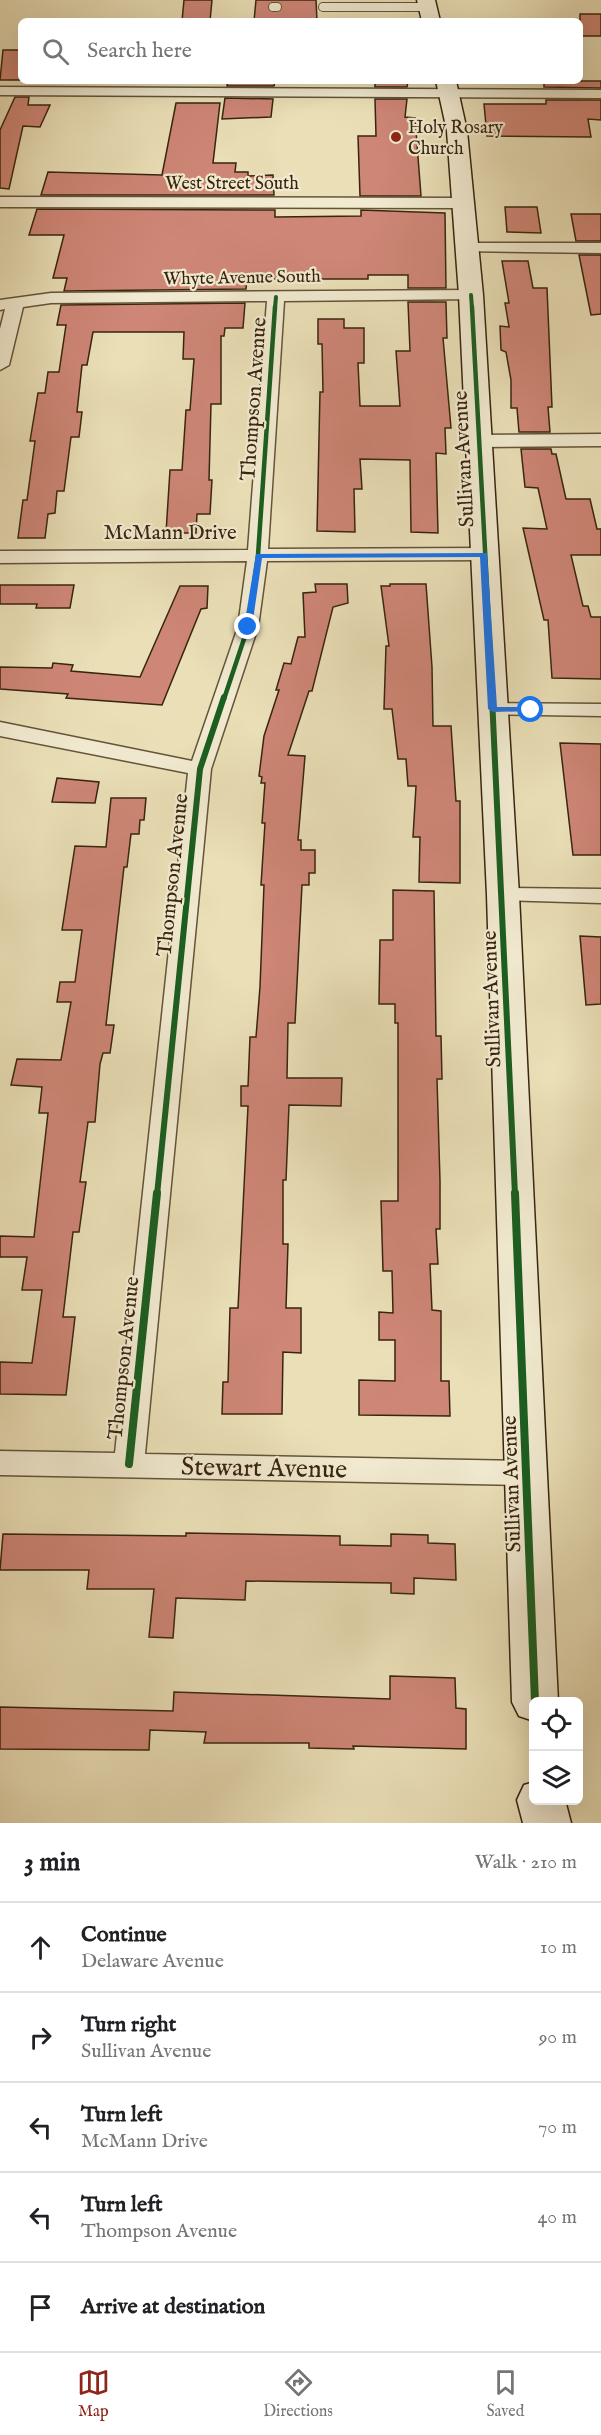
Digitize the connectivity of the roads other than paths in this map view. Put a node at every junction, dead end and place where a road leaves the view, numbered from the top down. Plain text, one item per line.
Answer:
1 (338, 3) edge
2 (323, 7) dead end
3 (428, 9) edge
4 (447, 87) edge
5 (0, 91) edge
6 (601, 94) edge
7 (0, 202) edge
8 (463, 202) junction
9 (468, 248) junction
10 (601, 248) edge
11 (471, 294) junction
12 (276, 297) junction
13 (5, 302) edge
14 (0, 365) edge
15 (478, 441) junction
16 (601, 441) edge
17 (484, 554) junction
18 (258, 555) junction
19 (0, 557) edge
20 (493, 709) junction
21 (601, 710) edge
22 (0, 729) edge
23 (200, 769) junction
24 (503, 895) junction
25 (601, 896) edge
26 (0, 1463) edge
27 (129, 1464) junction
28 (528, 1473) junction
29 (535, 1697) edge
30 (542, 1805) edge
31 (546, 1823) edge

1 - 2 lane
1 - 3 lane
4 - 5 street
4 - 6 street
4 - 8 street, Sullivan Avenue
7 - 8 street, West Street South
8 - 9 street, Sullivan Avenue
9 - 10 street
9 - 11 street, Sullivan Avenue
11 - 12 street, Whyte Avenue South
11 - 15 street, Sullivan Avenue
12 - 13 street, Whyte Avenue South
12 - 18 street, Thompson Avenue
13 - 14 street
15 - 16 street
15 - 17 street, Sullivan Avenue
17 - 18 street, McMann Drive
17 - 20 street, Sullivan Avenue
18 - 19 street, McMann Drive
18 - 23 street, Thompson Avenue
20 - 21 street
20 - 24 street, Sullivan Avenue
22 - 23 street
23 - 27 street, Thompson Avenue
24 - 25 street
24 - 28 street, Sullivan Avenue
26 - 27 street, Stewart Avenue
27 - 28 street, Stewart Avenue
28 - 29 street, Sullivan Avenue
30 - 31 street

